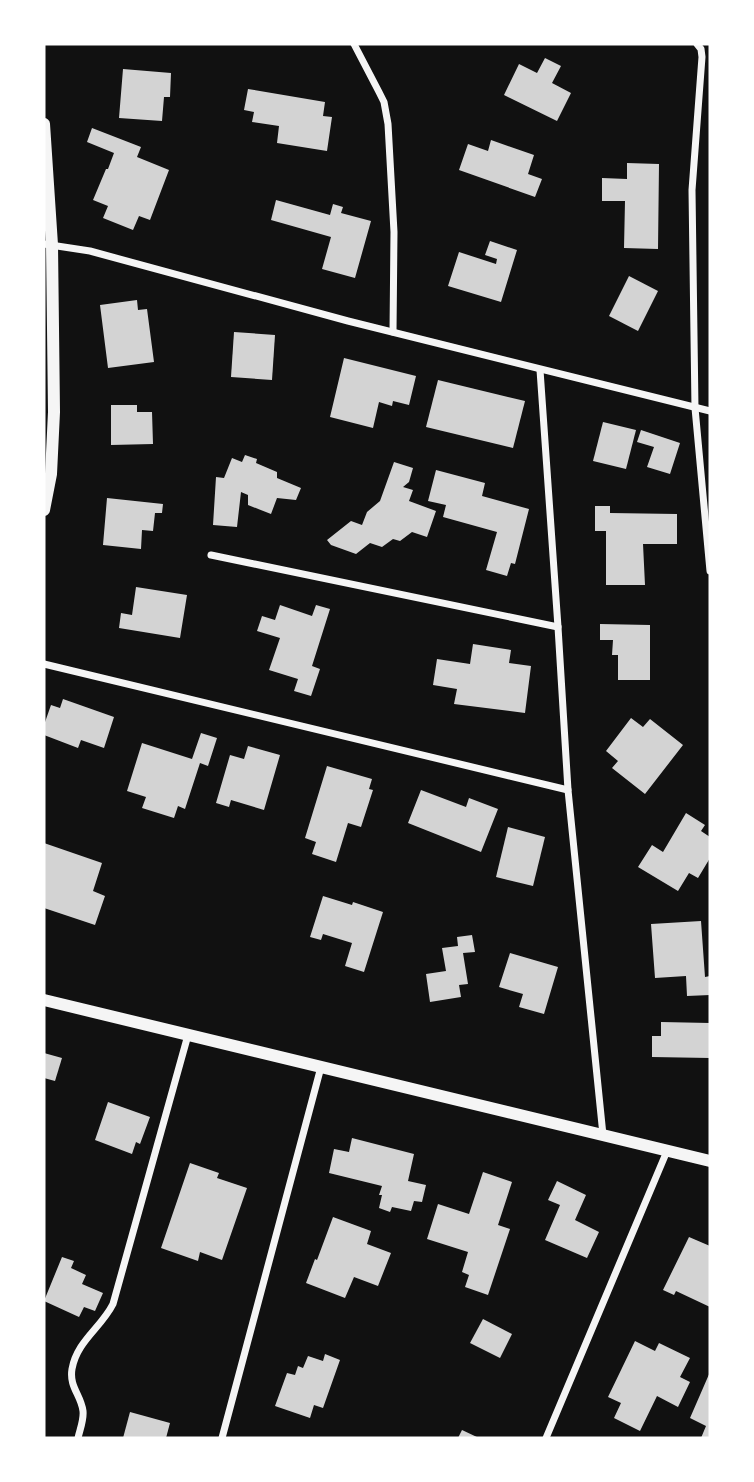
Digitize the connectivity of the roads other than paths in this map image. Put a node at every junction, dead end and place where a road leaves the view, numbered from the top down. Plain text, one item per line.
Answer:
1 (354, 44) edge
2 (697, 44) edge
3 (44, 124) edge
4 (48, 245) edge
5 (393, 332) junction
6 (540, 370) junction
7 (695, 408) junction
8 (710, 411) edge
9 (44, 510) edge
10 (211, 555) dead end
11 (710, 571) edge
12 (558, 627) junction
13 (44, 664) edge
14 (568, 790) junction
15 (44, 1000) edge
16 (188, 1035) junction
17 (321, 1067) junction
18 (603, 1135) junction
19 (667, 1151) junction
20 (710, 1161) edge
21 (78, 1438) edge
22 (222, 1438) edge
23 (546, 1438) edge

1 - 5 street
2 - 7 street
3 - 4 street
4 - 5 street
4 - 9 street
5 - 6 street
6 - 7 street
6 - 12 street
7 - 8 street
7 - 11 street
10 - 12 street
12 - 14 street
13 - 14 street
14 - 18 street
15 - 16 street
16 - 17 street
16 - 21 street
17 - 18 street
17 - 22 street
18 - 19 street
19 - 20 street
19 - 23 street

